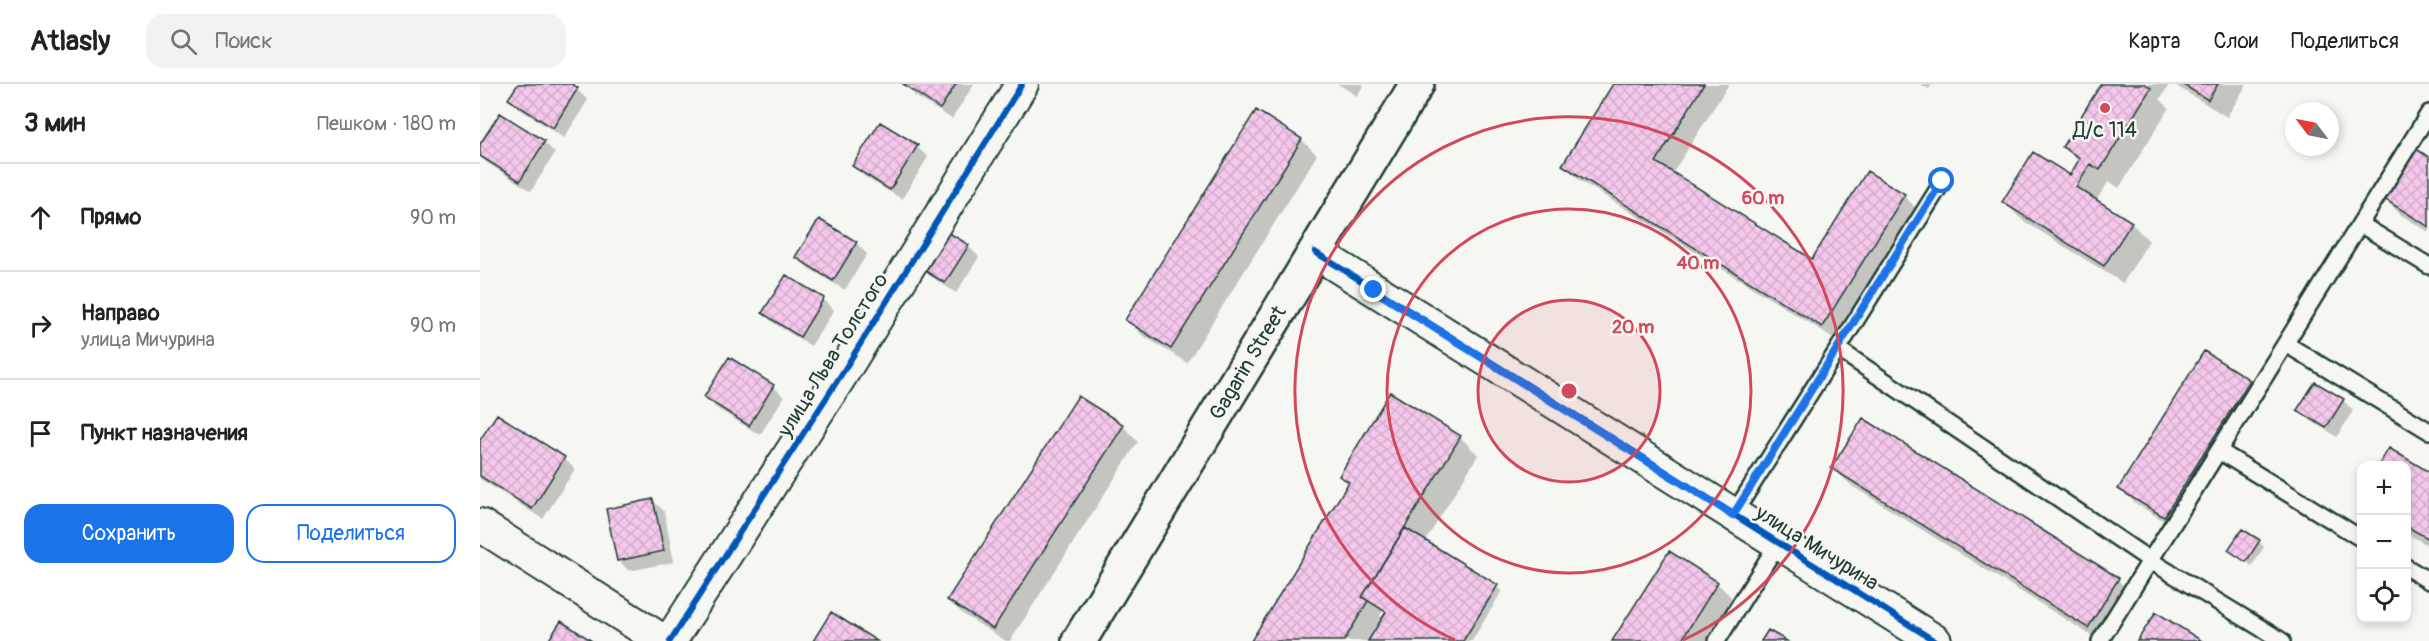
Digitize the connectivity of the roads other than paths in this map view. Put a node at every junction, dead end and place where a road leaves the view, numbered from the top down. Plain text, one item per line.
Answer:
1 (1022, 84) edge
2 (1417, 84) edge
3 (2429, 113) edge
4 (1942, 181) dead end
5 (2360, 224) junction
6 (1315, 252) junction
7 (2429, 266) edge
8 (2286, 344) junction
9 (1838, 349) junction
10 (2429, 431) edge
11 (2219, 451) junction
12 (1733, 515) junction
13 (480, 525) edge
14 (2357, 537) edge
15 (1778, 543) junction
16 (2151, 561) junction
17 (2409, 569) edge
18 (2429, 581) edge
19 (663, 641) edge
20 (670, 641) edge
21 (1079, 641) edge
22 (1718, 641) edge
23 (1935, 641) edge
24 (2100, 641) edge
25 (2282, 641) edge

1 - 20 street, улица Льва Толстого
2 - 6 main road, Gagarin Street
3 - 5 lane
4 - 9 lane
5 - 7 lane
5 - 8 lane
6 - 12 street, улица Мичурина
6 - 21 main road, Gagarin Street
8 - 10 lane
8 - 11 lane
9 - 12 lane
9 - 16 lane
11 - 14 lane
11 - 16 lane
12 - 15 street, улица Мичурина
13 - 19 street
15 - 22 lane
15 - 23 street, улица Мичурина
16 - 24 lane
16 - 25 lane
17 - 18 lane

